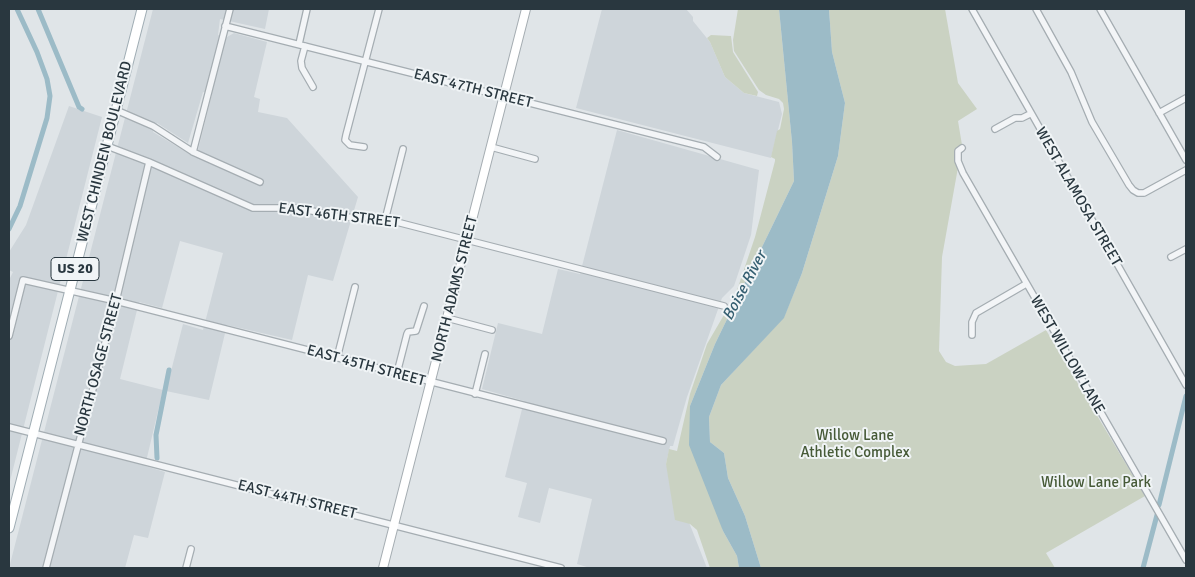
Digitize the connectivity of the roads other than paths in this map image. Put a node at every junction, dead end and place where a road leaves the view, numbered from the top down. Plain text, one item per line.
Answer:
1 (142, 9) edge
2 (230, 9) edge
3 (308, 9) edge
4 (379, 9) edge
5 (526, 9) edge
6 (972, 9) edge
7 (1036, 9) edge
8 (1100, 9) edge
9 (225, 26) junction
10 (302, 45) junction
11 (365, 61) junction
12 (313, 87) dead end
13 (504, 97) junction
14 (1186, 98) edge
15 (116, 110) junction
16 (1159, 113) junction
17 (1030, 114) junction
18 (995, 129) dead end
19 (107, 146) junction
20 (364, 147) dead end
21 (491, 147) junction
22 (962, 148) dead end
23 (403, 149) dead end
24 (193, 152) junction
25 (717, 157) dead end
26 (535, 159) dead end
27 (1186, 160) edge
28 (149, 162) junction
29 (1186, 170) edge
30 (260, 182) dead end
31 (386, 220) junction
32 (467, 240) junction
33 (1184, 250) edge
34 (1171, 257) dead end
35 (1186, 257) edge
36 (1026, 284) junction
37 (355, 286) dead end
38 (70, 290) junction
39 (116, 302) junction
40 (424, 306) dead end
41 (724, 306) dead end
42 (447, 318) junction
43 (492, 330) dead end
44 (972, 335) dead end
45 (9, 336) edge
46 (485, 354) dead end
47 (337, 358) junction
48 (397, 373) junction
49 (431, 382) junction
50 (1186, 386) edge
51 (475, 394) junction
52 (9, 427) edge
53 (33, 433) junction
54 (663, 441) dead end
55 (78, 444) junction
56 (394, 524) junction
57 (9, 528) edge
58 (191, 549) dead end
59 (1186, 560) edge
60 (46, 568) edge
61 (186, 568) edge
62 (383, 568) edge
63 (561, 568) edge

1 - 15 main road, WEST CHINDEN BOULEVARD / US 20
2 - 9 street
3 - 10 street
4 - 11 street
5 - 13 street, NORTH ADAMS STREET
6 - 17 street, WEST ALAMOSA STREET
7 - 29 street
8 - 16 street
9 - 10 street, EAST 47TH STREET
9 - 24 street
10 - 11 street, EAST 47TH STREET
10 - 12 street
11 - 13 street, EAST 47TH STREET
11 - 20 street
13 - 21 street, NORTH ADAMS STREET
13 - 25 street, EAST 47TH STREET
14 - 16 street
15 - 19 main road, WEST CHINDEN BOULEVARD / US 20
15 - 24 street
16 - 27 street
17 - 18 street
17 - 50 street, WEST ALAMOSA STREET
19 - 28 street, EAST 46TH STREET
19 - 38 main road, WEST CHINDEN BOULEVARD / US 20
21 - 26 street
21 - 32 street, NORTH ADAMS STREET
22 - 36 street, WEST WILLOW LANE
23 - 31 street
24 - 30 street
28 - 31 street, EAST 46TH STREET
28 - 39 street, NORTH OSAGE STREET
31 - 32 street, EAST 46TH STREET
32 - 41 street, EAST 46TH STREET
32 - 42 street, NORTH ADAMS STREET
33 - 34 street
33 - 35 street
36 - 44 street
36 - 59 street, WEST WILLOW LANE
37 - 47 street
38 - 39 street, EAST 45TH STREET
38 - 45 street, EAST 45TH STREET
38 - 53 main road, WEST CHINDEN BOULEVARD / US 20
39 - 47 street, EAST 45TH STREET
39 - 55 street, NORTH OSAGE STREET
40 - 48 street
42 - 43 street
42 - 49 street, NORTH ADAMS STREET
46 - 51 street
47 - 48 street, EAST 45TH STREET
48 - 49 street, EAST 45TH STREET
49 - 51 street, EAST 45TH STREET
49 - 56 street, NORTH ADAMS STREET
51 - 54 street, EAST 45TH STREET
52 - 53 street, EAST 44TH STREET
53 - 55 street, EAST 44TH STREET
53 - 57 main road, WEST CHINDEN BOULEVARD / US 20
55 - 56 street, EAST 44TH STREET
55 - 60 street, NORTH OSAGE STREET
56 - 62 street, NORTH ADAMS STREET
56 - 63 street, EAST 44TH STREET
58 - 61 street

